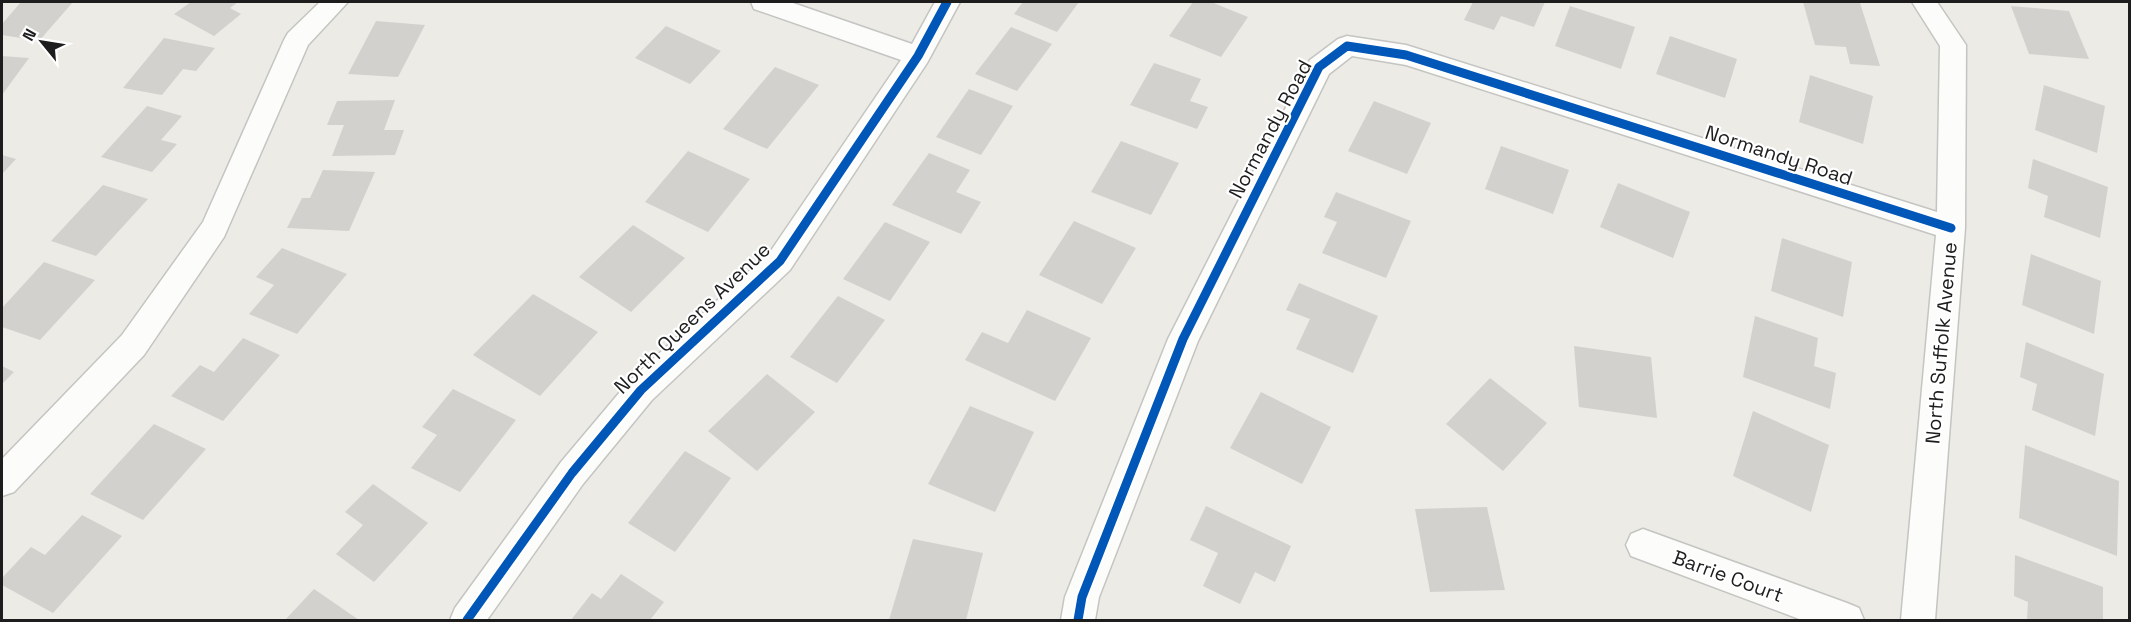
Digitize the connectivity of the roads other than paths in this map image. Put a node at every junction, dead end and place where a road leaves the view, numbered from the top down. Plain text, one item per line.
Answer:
1 (334, 2) edge
2 (762, 2) edge
3 (948, 2) edge
4 (1924, 2) edge
5 (918, 56) junction
6 (1950, 228) junction
7 (2, 481) edge
8 (1643, 545) dead end
9 (467, 621) edge
10 (1078, 621) edge
11 (1847, 621) edge
12 (1918, 621) edge

1 - 7 street
2 - 5 street
3 - 5 street, North Queens Avenue
4 - 6 street, North Suffolk Avenue
5 - 9 street, North Queens Avenue
6 - 10 street, Normandy Road
6 - 12 street, North Suffolk Avenue
8 - 11 street, Barrie Court

